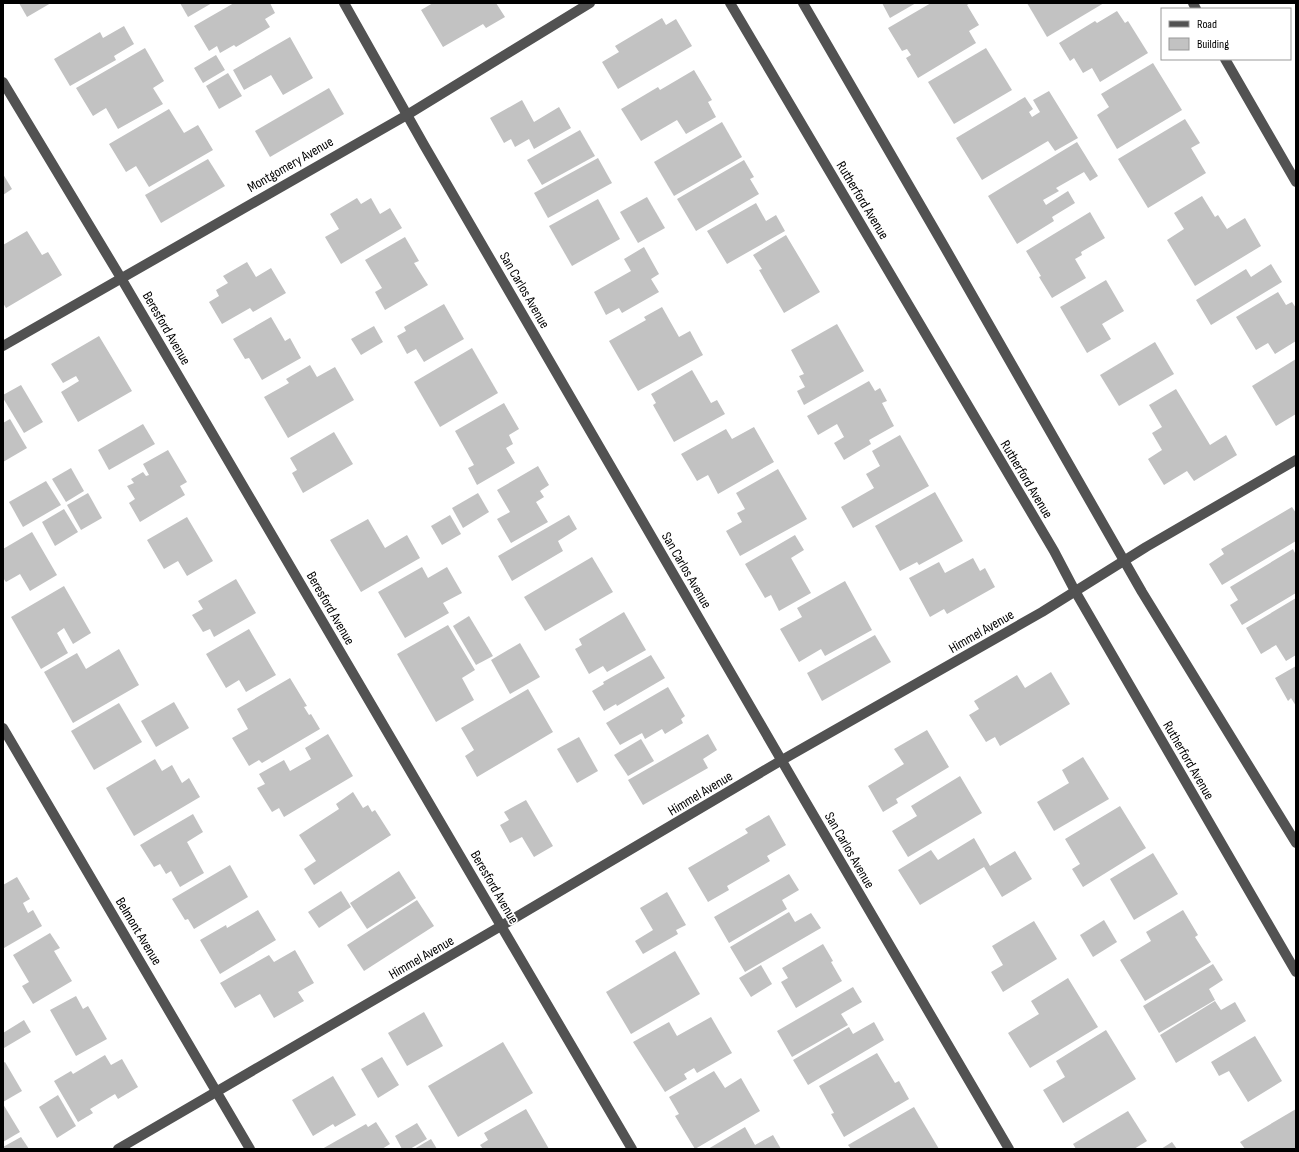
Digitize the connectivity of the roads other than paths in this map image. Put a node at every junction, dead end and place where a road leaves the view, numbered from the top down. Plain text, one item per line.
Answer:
1 (344, 3) edge
2 (590, 3) edge
3 (730, 3) edge
4 (803, 3) edge
5 (1226, 60) edge
6 (3, 82) edge
7 (407, 114) junction
8 (1296, 182) edge
9 (121, 278) junction
10 (3, 346) edge
11 (1296, 460) edge
12 (1124, 561) junction
13 (1075, 591) junction
14 (3, 728) edge
15 (782, 760) junction
16 (1296, 843) edge
17 (502, 926) junction
18 (1296, 972) edge
19 (217, 1091) junction
20 (118, 1149) edge
21 (250, 1149) edge
22 (632, 1149) edge
23 (1009, 1149) edge

1 - 7 street, San Carlos Avenue
2 - 7 street, Montgomery Avenue
3 - 13 street, Rutherford Avenue
4 - 12 street
5 - 8 street
6 - 9 street, Beresford Avenue
7 - 9 street, Montgomery Avenue
7 - 15 street, San Carlos Avenue
9 - 10 street, Montgomery Avenue
9 - 17 street, Beresford Avenue
11 - 12 street, Himmel Avenue
12 - 13 street, Himmel Avenue
12 - 16 street
13 - 15 street, Himmel Avenue
13 - 18 street, Rutherford Avenue
14 - 19 street, Belmont Avenue
15 - 17 street, Himmel Avenue
15 - 23 street, San Carlos Avenue
17 - 19 street, Himmel Avenue
17 - 22 street, Beresford Avenue
19 - 20 street, Himmel Avenue
19 - 21 street, Belmont Avenue

